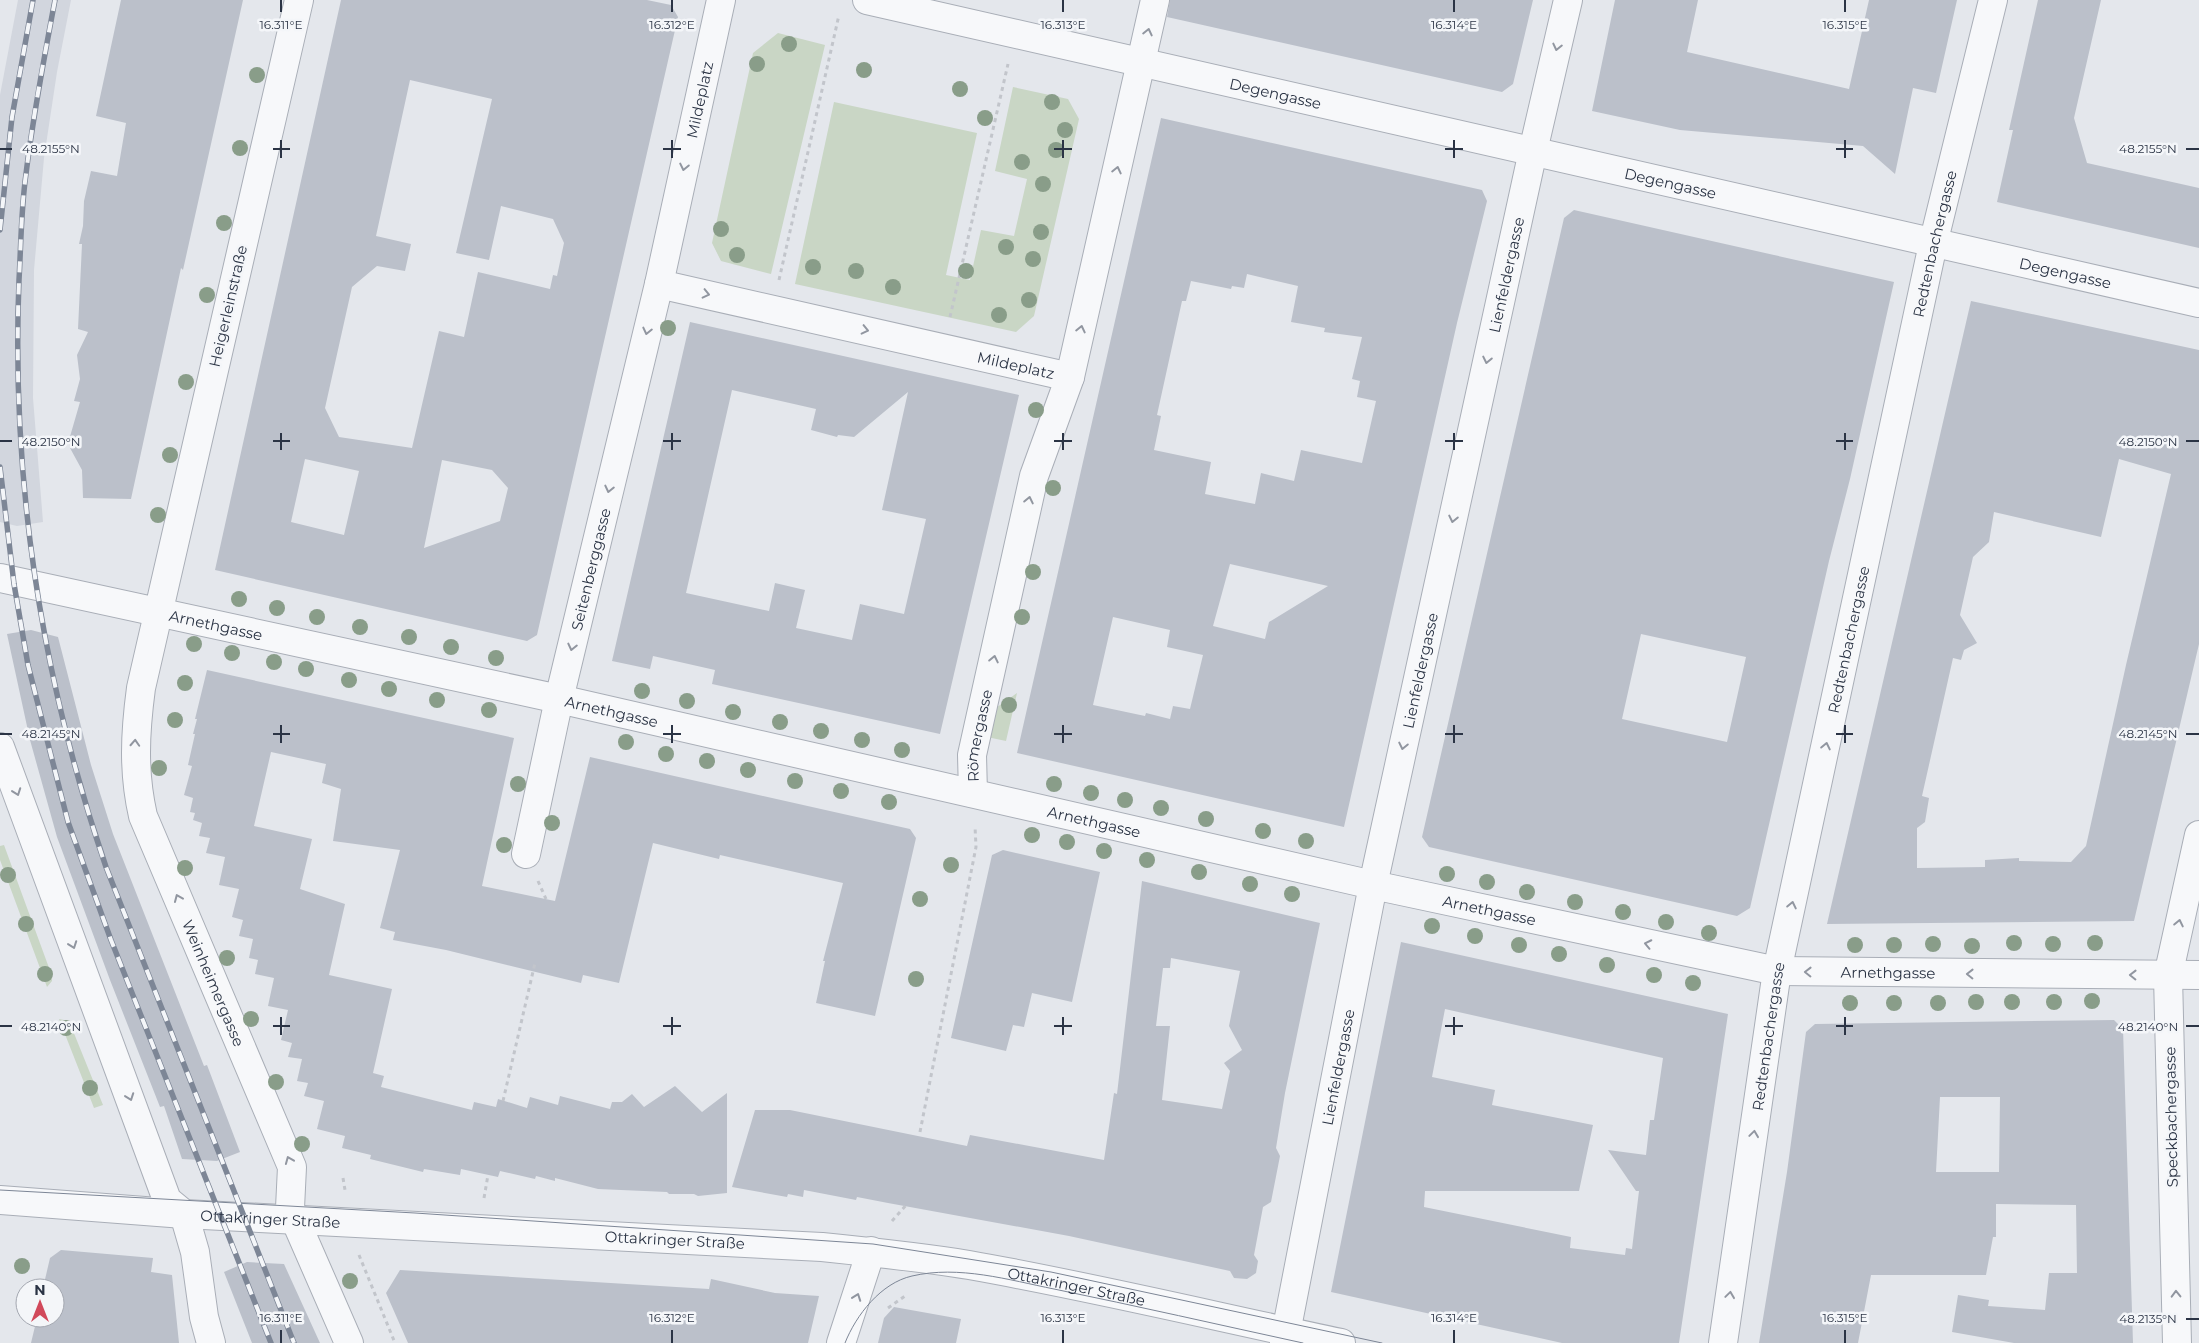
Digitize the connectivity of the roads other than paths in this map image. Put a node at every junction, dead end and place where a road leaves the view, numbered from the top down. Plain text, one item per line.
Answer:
1 (299, 0) edge
2 (721, 0) edge
3 (867, 0) edge
4 (1155, 0) edge
5 (1568, 0) edge
6 (1993, 0) edge
7 (1141, 63) junction
8 (1533, 151) junction
9 (1933, 244) junction
10 (658, 284) junction
11 (2199, 303) edge
12 (1070, 376) junction
13 (0, 578) edge
14 (158, 612) junction
15 (559, 699) junction
16 (0, 747) edge
17 (973, 793) junction
18 (2199, 835) edge
19 (526, 854) dead end
20 (1373, 885) junction
21 (1777, 971) junction
22 (2199, 975) edge
23 (2168, 976) junction
24 (0, 1200) edge
25 (292, 1213) junction
26 (184, 1214) junction
27 (871, 1251) junction
28 (1285, 1337) edge
29 (211, 1343) edge
30 (349, 1343) edge
31 (841, 1343) edge
32 (1341, 1343) edge
33 (1723, 1343) edge
34 (2177, 1343) edge

1 - 14 street, Heigerleinstraße
2 -> 10 street, Mildeplatz
3 - 7 street
7 -> 4 street
5 -> 8 street, Lienfeldergasse
6 - 9 street, Redtenbachergasse
7 - 8 street, Degengasse
12 -> 7 street, Mildeplatz
8 - 9 street, Degengasse
8 -> 20 street, Lienfeldergasse
9 - 11 street, Degengasse
21 -> 9 street, Redtenbachergasse
10 -> 12 street, Mildeplatz
10 -> 15 street, Seitenberggasse
17 -> 12 street, Römergasse
13 - 14 street, Arnethgasse
14 - 15 street, Arnethgasse
25 -> 14 street, Weinheimergasse
15 - 17 street, Arnethgasse
15 - 19 street, Seitenberggasse
16 -> 26 street
17 - 20 street, Arnethgasse
23 -> 18 street, Speckbachergasse
21 -> 20 street, Arnethgasse
20 - 28 street, Lienfeldergasse
23 -> 21 street, Arnethgasse
33 -> 21 street, Redtenbachergasse
22 - 23 street, Arnethgasse
34 -> 23 street, Speckbachergasse
24 - 26 street, Ottakringer Straße
25 - 26 street, Ottakringer Straße
25 - 27 street, Ottakringer Straße
25 - 30 street, Weinheimergasse
26 - 29 street
27 - 28 street, Ottakringer Straße
31 -> 27 street
28 - 32 street, Ottakringer Straße

